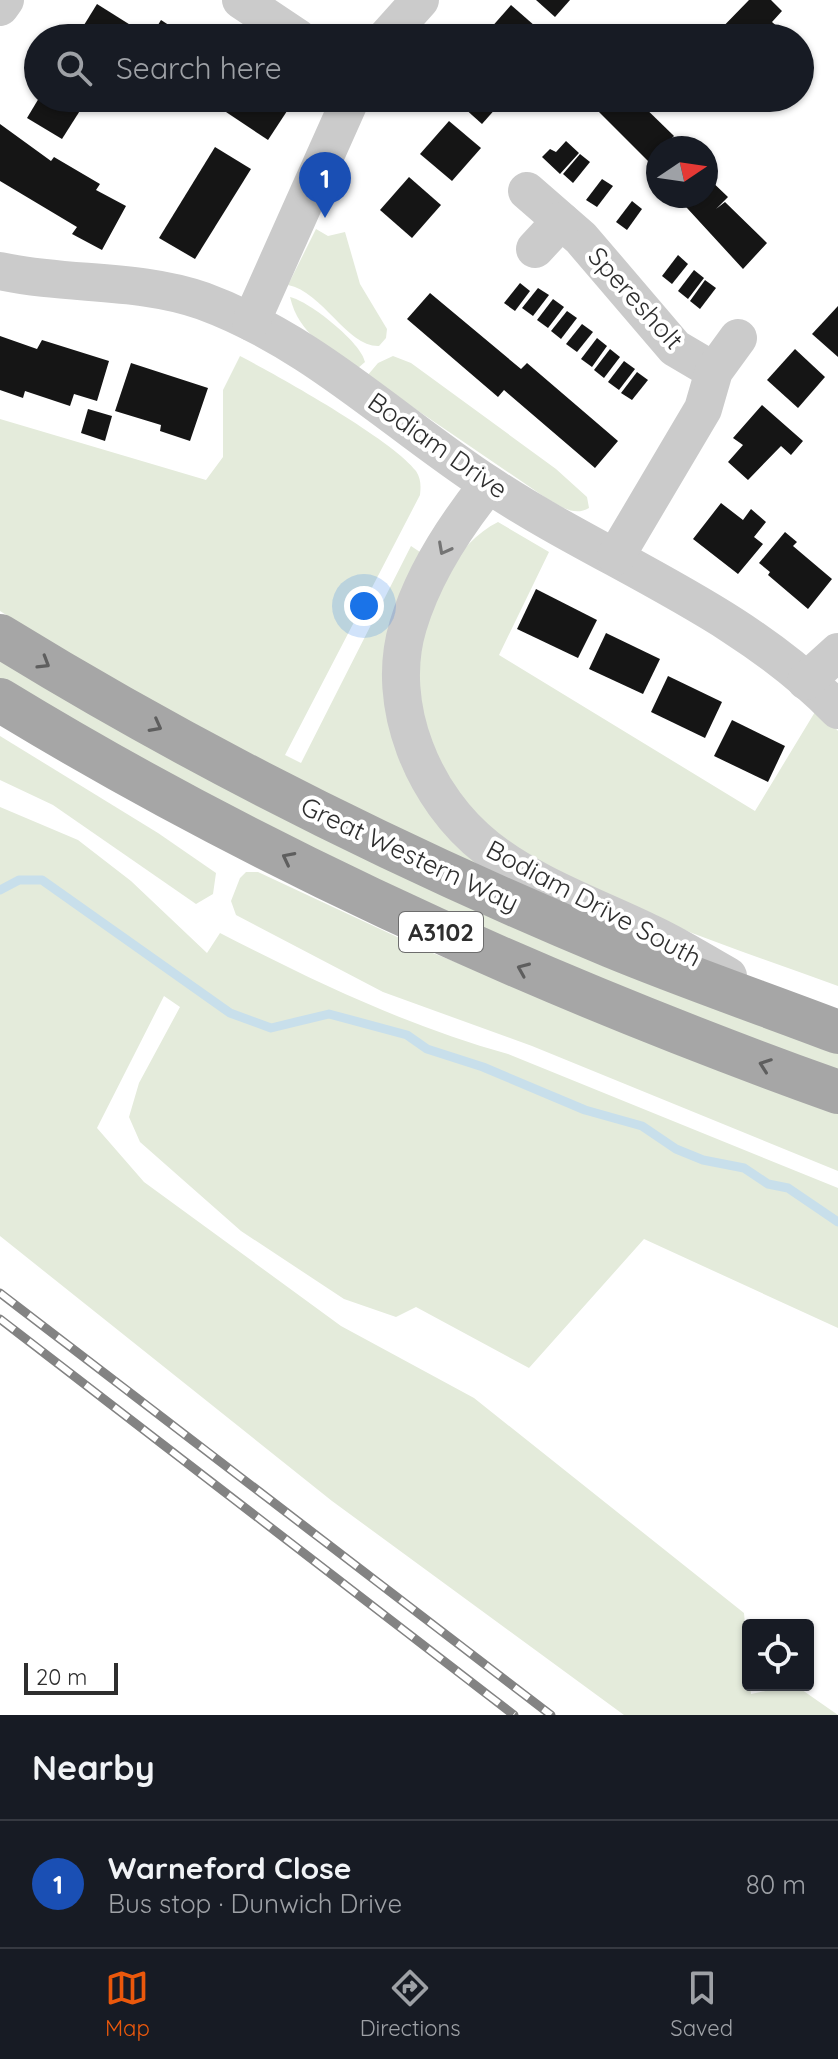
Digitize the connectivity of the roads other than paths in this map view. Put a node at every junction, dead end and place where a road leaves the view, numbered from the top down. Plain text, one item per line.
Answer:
1 (5, 0) edge
2 (241, 0) edge
3 (420, 0) edge
4 (0, 7) edge
5 (277, 24) edge
6 (399, 24) edge
7 (345, 112) edge
8 (527, 191) dead end
9 (561, 221) junction
10 (535, 249) dead end
11 (0, 271) edge
12 (251, 322) junction
13 (738, 338) dead end
14 (714, 371) junction
15 (488, 485) junction
16 (616, 556) junction
17 (0, 636) edge
18 (838, 652) edge
19 (806, 681) junction
20 (0, 700) edge
21 (838, 710) edge
22 (823, 1026) edge
23 (838, 1092) edge

1 - 4 street
2 - 5 street
3 - 6 street
7 - 12 street
8 - 9 street, Speresholt
9 - 10 street
9 - 14 street, Speresholt
11 - 12 street, Bodiam Drive
12 - 15 street, Bodiam Drive
13 - 14 street
14 - 16 street
15 - 16 street, Bodiam Drive
15 -> 22 street, Bodiam Drive South
16 - 19 street, Bodiam Drive
17 -> 22 main road, Great Western Way / A3102
18 - 19 street
19 - 21 street, Bodiam Drive
23 -> 20 main road, A3102

